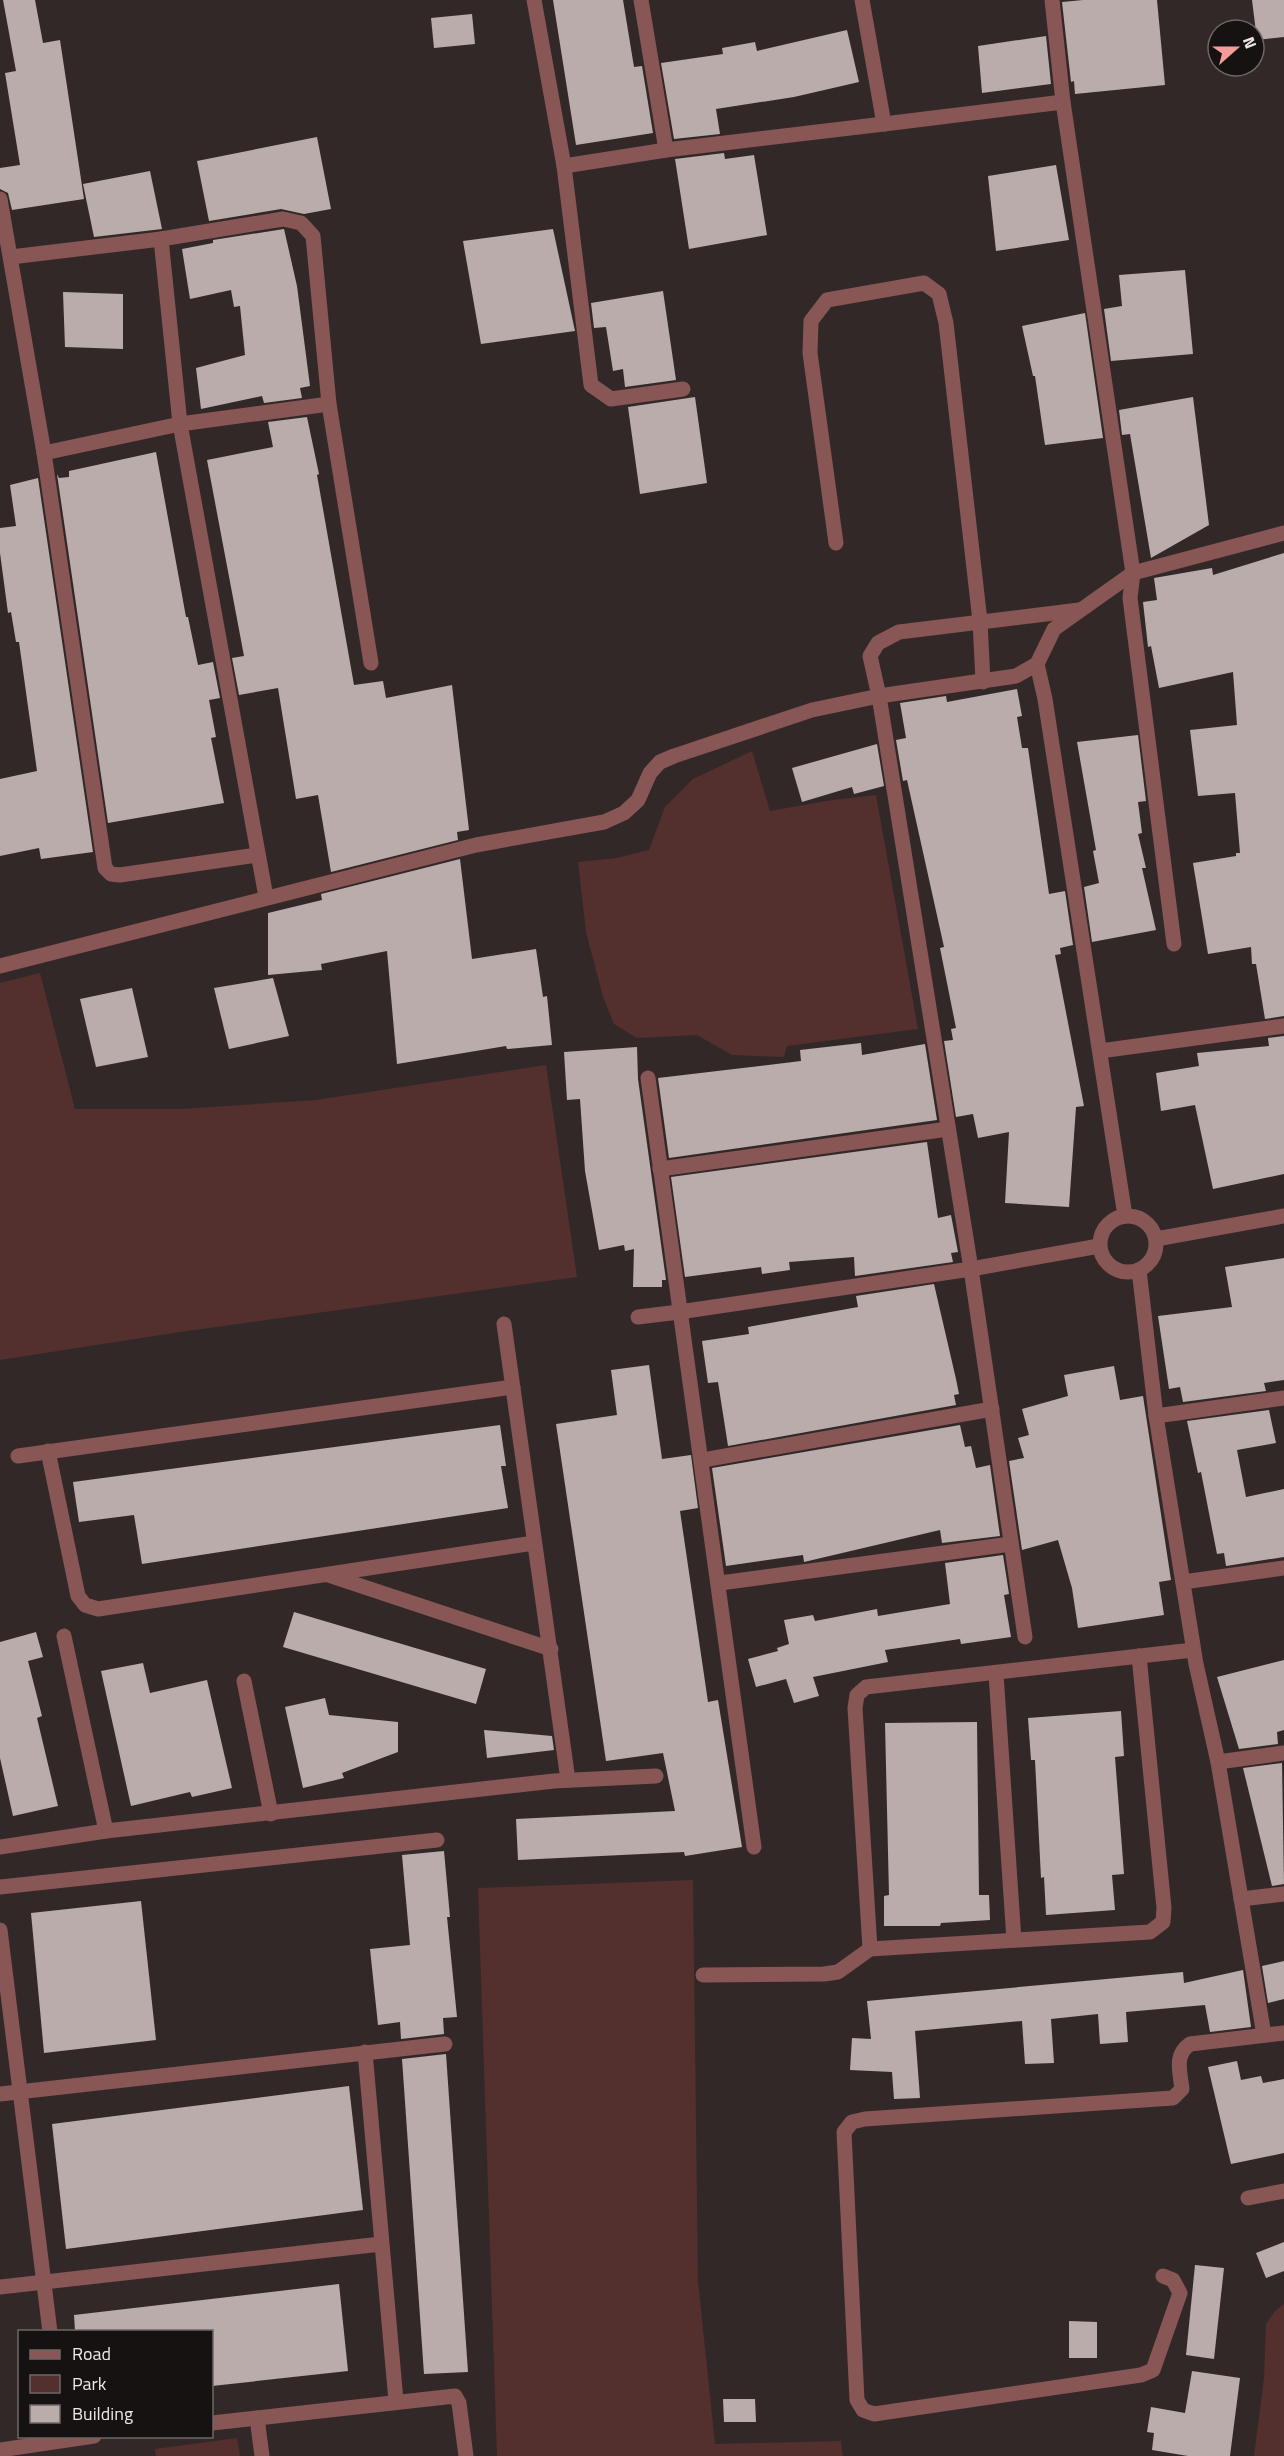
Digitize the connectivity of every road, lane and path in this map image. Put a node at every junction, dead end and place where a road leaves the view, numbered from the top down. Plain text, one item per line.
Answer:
1 (534, 0) edge
2 (641, 0) edge
3 (862, 0) edge
4 (1052, 0) edge
5 (1063, 102) junction
6 (884, 124) junction
7 (666, 150) junction
8 (564, 166) junction
9 (0, 199) edge
10 (162, 239) junction
11 (11, 257) junction
12 (683, 389) dead end
13 (329, 404) junction
14 (180, 424) junction
15 (44, 453) junction
16 (1284, 533) edge
17 (836, 543) dead end
18 (1133, 573) junction
19 (1079, 610) junction
20 (980, 621) junction
21 (371, 663) dead end
22 (1037, 664) junction
23 (983, 682) junction
24 (879, 696) junction
25 (257, 855) junction
26 (266, 897) junction
27 (1174, 944) dead end
28 (0, 966) edge
29 (1284, 1026) edge
30 (1100, 1051) junction
31 (648, 1078) dead end
32 (948, 1129) junction
33 (660, 1169) junction
34 (1125, 1216) junction
35 (1284, 1216) edge
36 (1156, 1239) junction
37 (1100, 1246) junction
38 (971, 1269) junction
39 (1139, 1270) junction
40 (680, 1312) junction
41 (638, 1317) dead end
42 (504, 1324) dead end
43 (513, 1387) junction
44 (1284, 1398) edge
45 (992, 1408) junction
46 (1156, 1416) junction
47 (48, 1451) junction
48 (18, 1456) dead end
49 (703, 1460) junction
50 (534, 1543) junction
51 (1011, 1544) junction
52 (1284, 1568) edge
53 (326, 1574) junction
54 (720, 1583) junction
55 (1184, 1588) junction
56 (64, 1636) dead end
57 (1025, 1637) dead end
58 (551, 1649) junction
59 (1193, 1650) junction
60 (1139, 1656) junction
61 (996, 1674) junction
62 (244, 1681) dead end
63 (1284, 1753) edge
64 (1218, 1762) junction
65 (656, 1776) dead end
66 (568, 1780) junction
67 (271, 1814) junction
68 (106, 1832) junction
69 (437, 1840) dead end
70 (0, 1847) edge
71 (754, 1848) dead end
72 (0, 1887) edge
73 (1284, 1894) edge
74 (1241, 1899) junction
75 (0, 1930) edge
76 (1014, 1940) junction
77 (870, 1949) junction
78 (703, 1975) dead end
79 (1284, 2033) edge
80 (1264, 2035) junction
81 (445, 2044) dead end
82 (365, 2052) junction
83 (19, 2092) junction
84 (0, 2094) edge
85 (1284, 2191) edge
86 (1248, 2198) dead end
87 (381, 2244) junction
88 (1163, 2276) dead end
89 (44, 2282) junction
90 (0, 2287) edge
91 (50, 2330) edge
92 (396, 2401) junction
93 (257, 2418) junction
94 (213, 2423) edge
95 (64, 2438) edge
96 (0, 2450) edge
97 (262, 2456) edge
98 (466, 2456) edge

1 - 8 street
2 - 7 street
3 - 6 street
4 - 5 street
5 - 6 street
5 - 18 street
6 - 7 street
7 - 8 street
8 - 12 street
9 - 11 street
10 - 11 street
10 - 13 street
10 - 14 street
11 - 15 street
13 - 14 street
13 - 21 street
14 - 15 street
14 - 25 street
15 - 25 street
16 - 18 street
17 - 20 street
18 - 19 street
18 - 27 street
19 - 20 street
19 - 22 street
20 - 23 street
20 - 24 street
22 - 23 street
22 - 30 street
23 - 24 street
24 - 26 street
24 - 32 street
25 - 26 street
26 - 28 street
29 - 30 street
30 - 34 street
31 - 33 street
32 - 33 street
32 - 38 street
33 - 40 street
34 - 36 street
34 - 37 street
35 - 36 street
36 - 39 street
37 - 38 street
37 - 39 street
38 - 40 street
38 - 45 street
39 - 46 street
40 - 41 street
40 - 49 street
42 - 43 street
43 - 47 street
43 - 50 street
44 - 46 street
45 - 49 street
45 - 51 street
46 - 55 street
47 - 48 street
47 - 53 street
49 - 54 street
50 - 53 street
50 - 58 street
51 - 54 street
51 - 57 street
52 - 55 street
53 - 58 street
54 - 71 street
55 - 59 street
56 - 68 street
58 - 66 street
59 - 60 street
59 - 64 street
60 - 61 street
60 - 76 street
61 - 76 street
61 - 77 street
62 - 67 street
63 - 64 street
64 - 74 street
65 - 66 street
66 - 67 street
67 - 68 street
68 - 70 street
69 - 72 street
73 - 74 street
74 - 80 street
75 - 83 street
76 - 77 street
77 - 78 street
79 - 80 street
80 - 88 street
81 - 82 street
82 - 83 street
82 - 87 street
83 - 84 street
83 - 89 street
85 - 86 street
87 - 89 street
87 - 92 street
89 - 90 street
89 - 91 street
92 - 93 street
92 - 98 street
93 - 94 street
93 - 97 street
95 - 96 street

